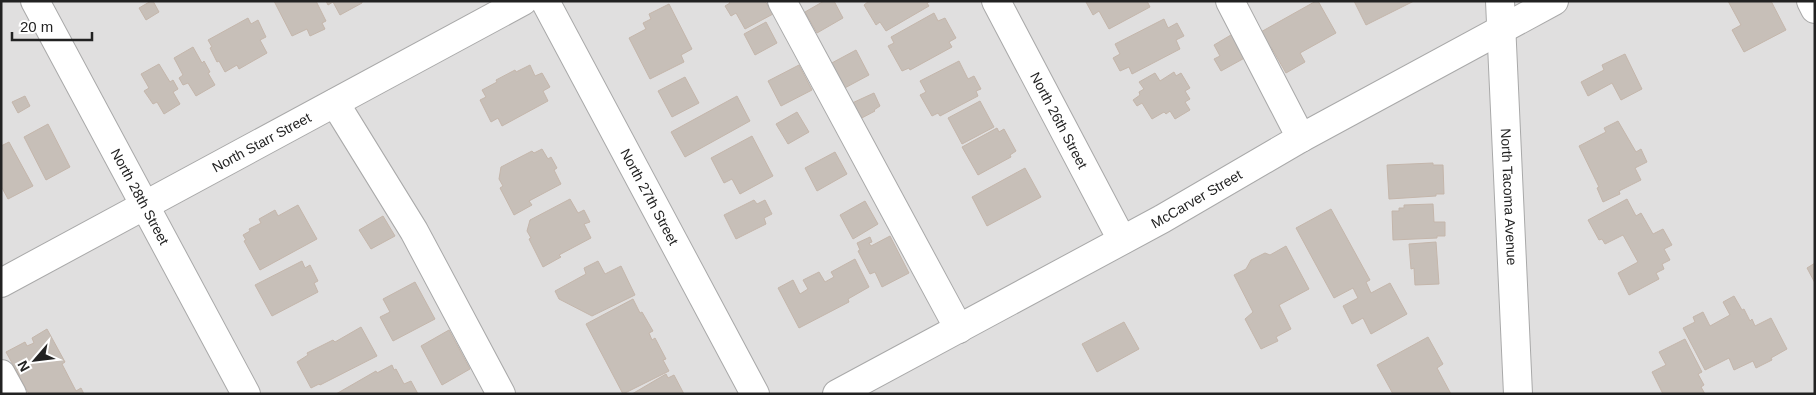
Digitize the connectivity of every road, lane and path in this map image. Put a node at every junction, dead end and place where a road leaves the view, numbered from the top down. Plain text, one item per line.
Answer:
1 (35, 1) edge
2 (523, 1) edge
3 (545, 1) edge
4 (782, 1) edge
5 (996, 1) edge
6 (1230, 1) edge
7 (1500, 1) edge
8 (1554, 1) edge
9 (1811, 1) edge
10 (1815, 9) edge
11 (1501, 31) junction
12 (335, 103) junction
13 (1301, 138) junction
14 (145, 206) junction
15 (1122, 240) junction
16 (1, 283) edge
17 (959, 330) junction
18 (1, 374) edge
19 (12, 394) edge
20 (246, 394) edge
21 (501, 394) edge
22 (755, 394) edge
23 (837, 394) edge
24 (1518, 394) edge

1 - 14 street, North 28th Street
2 - 12 street, North Starr Street
3 - 22 street, North 27th Street
4 - 17 street
5 - 15 street, North 26th Street
6 - 13 street
7 - 11 street, North Tacoma Avenue
8 - 11 street, McCarver Street
9 - 10 street
11 - 13 street, McCarver Street
11 - 24 street, North Tacoma Avenue
12 - 14 street, North Starr Street
12 - 21 street
13 - 15 street, McCarver Street
14 - 16 street, North Starr Street
14 - 20 street, North 28th Street
15 - 17 street, McCarver Street
17 - 23 street, McCarver Street
18 - 19 street

